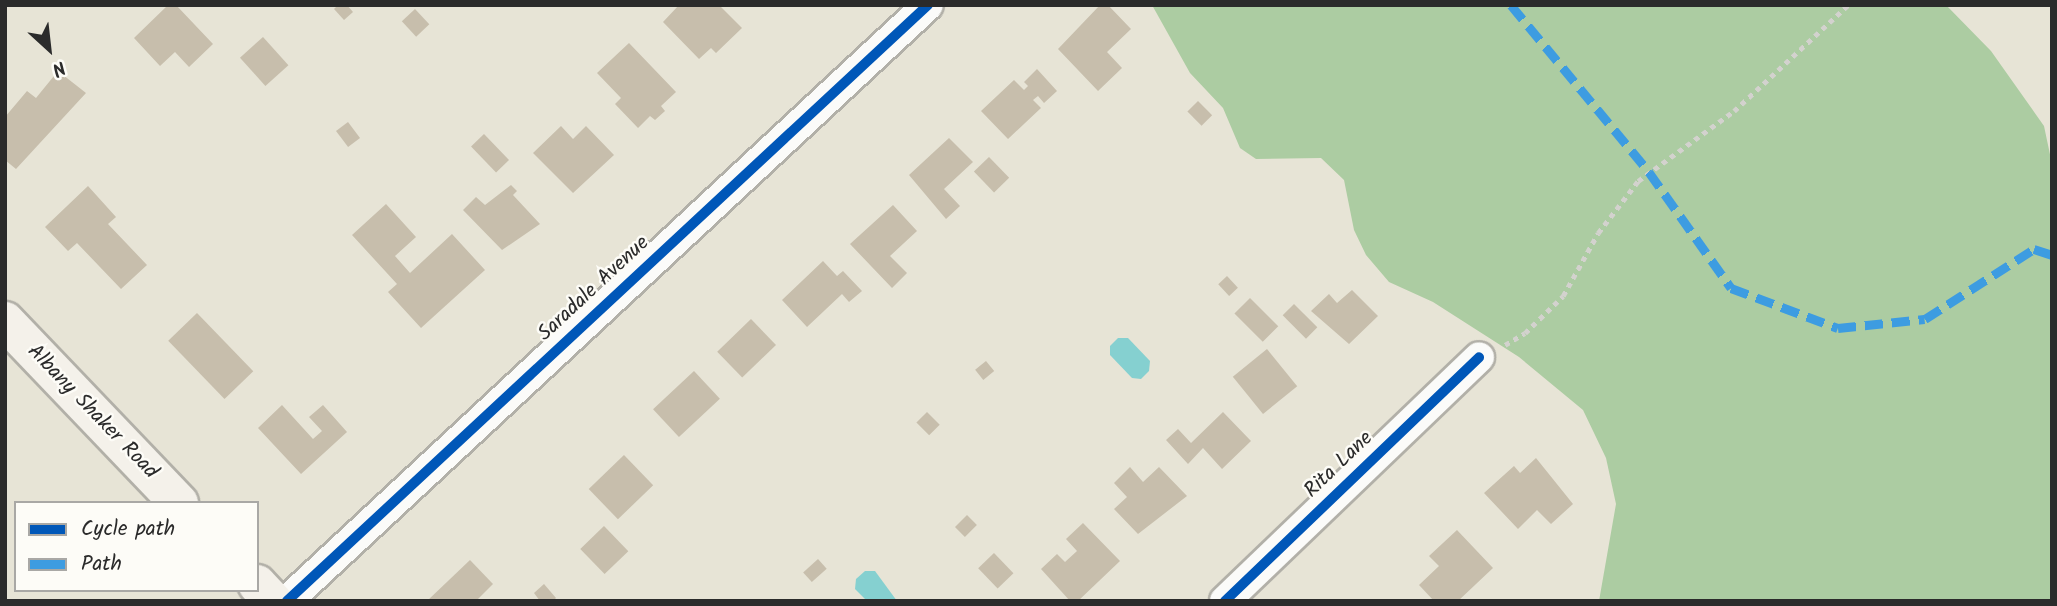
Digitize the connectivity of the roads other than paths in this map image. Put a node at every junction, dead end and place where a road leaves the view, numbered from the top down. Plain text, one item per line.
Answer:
1 (928, 5) edge
2 (5, 321) edge
3 (1479, 357) road end
4 (177, 501) edge
5 (259, 586) edge
6 (273, 601) edge
7 (286, 601) edge
8 (1225, 601) edge

1 - 7 street, Saradale Avenue
2 - 4 main road, Albany Shaker Road
3 - 8 street, Rita Lane
5 - 6 main road

